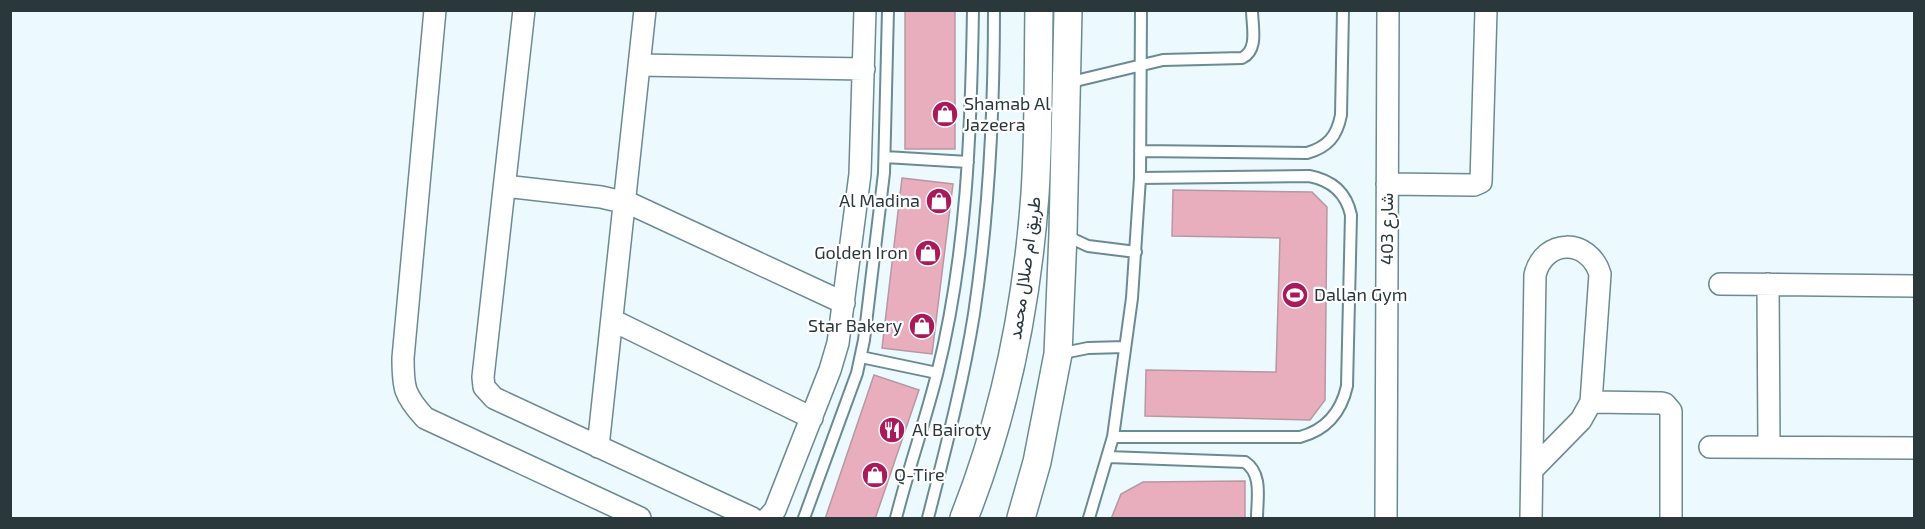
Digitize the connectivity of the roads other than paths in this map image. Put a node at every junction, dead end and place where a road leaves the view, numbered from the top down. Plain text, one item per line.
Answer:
1 (435, 10) edge
2 (524, 10) edge
3 (645, 10) edge
4 (865, 10) edge
5 (888, 10) edge
6 (973, 10) edge
7 (994, 10) edge
8 (1038, 10) edge
9 (1068, 10) edge
10 (1141, 10) edge
11 (1252, 10) edge
12 (1343, 10) edge
13 (1388, 10) edge
14 (1486, 10) edge
15 (1141, 64) junction
16 (639, 65) junction
17 (864, 69) junction
18 (1067, 83) junction
19 (1140, 152) junction
20 (885, 157) junction
21 (968, 162) junction
22 (1140, 178) junction
23 (1387, 184) junction
24 (505, 186) junction
25 (623, 201) junction
26 (1063, 234) junction
27 (1136, 252) junction
28 (1720, 284) dead end
29 (1768, 284) junction
30 (1914, 286) edge
31 (844, 303) junction
32 (612, 320) junction
33 (1125, 347) junction
34 (1058, 354) junction
35 (861, 357) junction
36 (937, 373) junction
37 (1591, 402) junction
38 (812, 418) junction
39 (1113, 437) junction
40 (1769, 446) junction
41 (598, 447) junction
42 (1710, 447) dead end
43 (1914, 448) edge
44 (1108, 457) junction
45 (1532, 470) junction
46 (640, 519) edge
47 (752, 519) edge
48 (768, 519) edge
49 (804, 519) edge
50 (896, 519) edge
51 (928, 519) edge
52 (964, 519) edge
53 (1021, 519) edge
54 (1089, 519) edge
55 (1257, 519) edge
56 (1386, 519) edge
57 (1531, 519) edge
58 (1671, 519) edge

1 - 46 street
2 - 24 street
3 - 16 street
4 - 17 street
5 - 20 lane
6 - 21 lane
7 - 51 lane
8 - 52 street, طريق ام صلال محمد
9 - 18 street, طريق ام صلال محمد
10 - 15 lane
11 - 15 lane
12 - 19 lane
13 - 23 street, شارع 403
14 - 23 street
15 - 18 lane
15 - 19 lane
16 - 17 street
16 - 25 street
17 - 31 street
18 - 26 street, طريق ام صلال محمد
19 - 22 lane
20 - 21 lane
20 - 35 lane
21 - 36 lane
22 - 27 lane
22 - 39 lane
23 - 56 street, شارع 403
24 - 25 street
24 - 41 street
25 - 31 street
25 - 32 street
26 - 27 lane
26 - 34 street, طريق ام صلال محمد
27 - 33 lane
28 - 29 street
29 - 30 street
29 - 40 street
31 - 38 street
32 - 38 street
32 - 41 street
33 - 34 lane
33 - 39 lane
34 - 53 street, طريق ام صلال محمد
35 - 36 lane
35 - 49 lane
36 - 50 lane
37 - 45 street
37 - 45 street
37 - 58 street
38 - 48 street
39 - 44 lane
40 - 42 street
40 - 43 street
41 - 47 street
44 - 54 lane
44 - 55 lane
45 - 57 street

